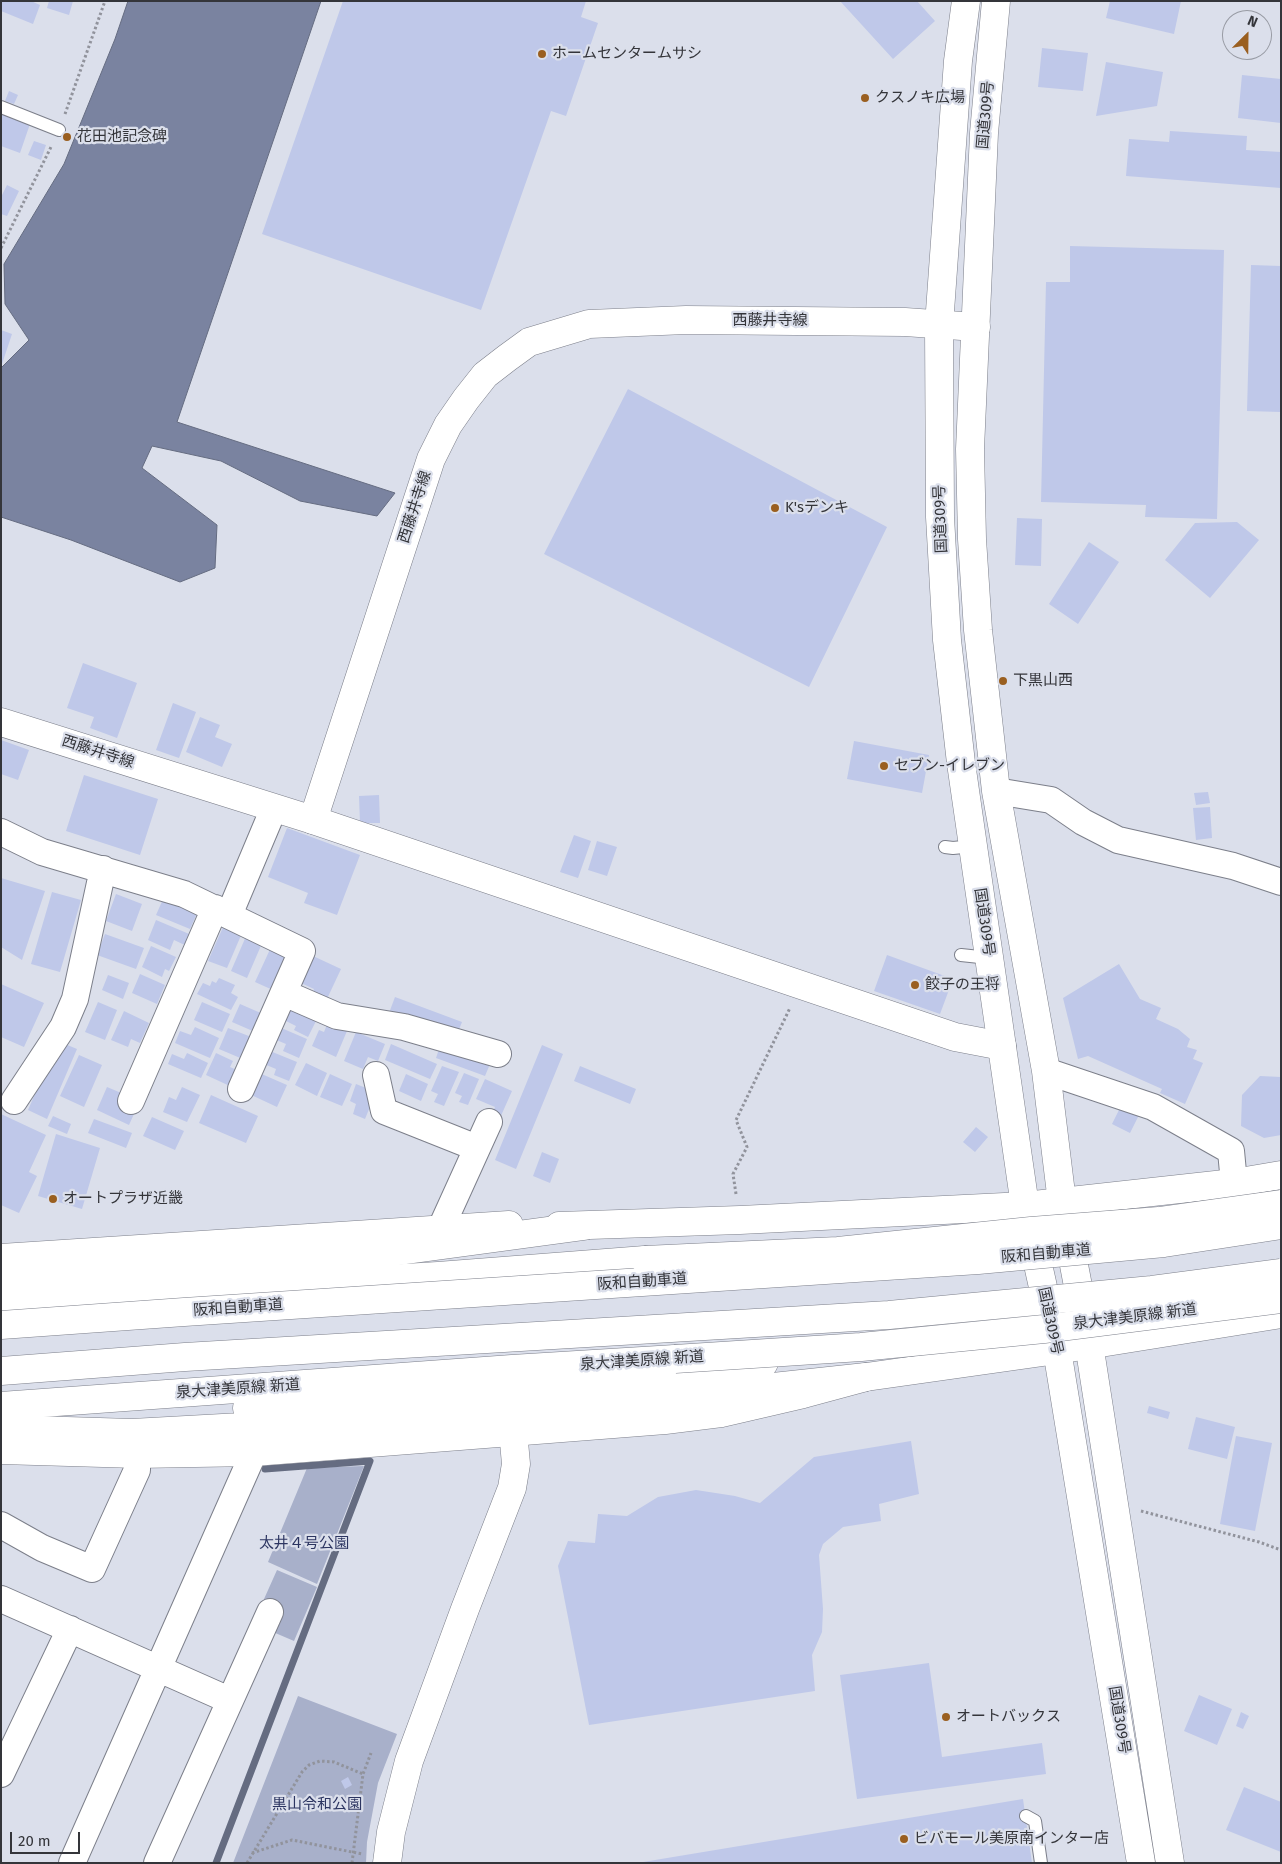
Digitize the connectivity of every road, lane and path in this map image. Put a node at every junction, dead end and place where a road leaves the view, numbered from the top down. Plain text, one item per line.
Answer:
1 (966, 1) edge
2 (996, 1) edge
3 (1, 106) edge
4 (59, 130) dead end
5 (939, 325) junction
6 (976, 327) junction
7 (1, 722) edge
8 (996, 791) junction
9 (274, 808) junction
10 (312, 820) junction
11 (1, 832) edge
12 (973, 846) junction
13 (945, 847) dead end
14 (103, 869) junction
15 (1281, 882) edge
16 (222, 912) junction
17 (961, 955) dead end
18 (990, 958) junction
19 (810, 982) junction
20 (284, 993) junction
21 (1002, 1046) junction
22 (498, 1054) dead end
23 (1046, 1071) junction
24 (376, 1075) dead end
25 (241, 1089) dead end
26 (14, 1101) dead end
27 (132, 1101) dead end
28 (489, 1122) dead end
29 (477, 1148) junction
30 (1281, 1175) edge
31 (1234, 1183) junction
32 (1062, 1202) junction
33 (1281, 1204) edge
34 (1025, 1206) junction
35 (740, 1220) junction
36 (1281, 1225) edge
37 (584, 1226) junction
38 (440, 1230) junction
39 (1, 1258) edge
40 (1281, 1273) edge
41 (1, 1281) edge
42 (1281, 1299) edge
43 (1, 1302) edge
44 (1281, 1314) edge
45 (1, 1325) edge
46 (1090, 1344) junction
47 (1057, 1350) junction
48 (676, 1368) junction
49 (1, 1371) edge
50 (866, 1377) junction
51 (1, 1406) edge
52 (1, 1425) edge
53 (1, 1430) edge
54 (513, 1431) junction
55 (1, 1450) edge
56 (254, 1452) junction
57 (137, 1454) junction
58 (1114, 1504) junction
59 (1, 1525) edge
60 (1281, 1550) edge
61 (1, 1599) edge
62 (270, 1612) dead end
63 (70, 1630) junction
64 (159, 1669) junction
65 (229, 1700) junction
66 (371, 1752) dead end
67 (1, 1774) edge
68 (363, 1774) junction
69 (1026, 1816) dead end
70 (353, 1852) junction
71 (251, 1853) junction
72 (72, 1863) edge
73 (156, 1863) edge
74 (246, 1863) edge
75 (352, 1863) edge
76 (387, 1863) edge
77 (1041, 1863) edge
78 (1141, 1863) edge
79 (1170, 1863) edge

1 - 5 main road, 国道309号
2 - 6 main road, 国道309号
3 - 4 lane
5 - 6 main road, 西藤井寺線
5 - 10 main road, 西藤井寺線
5 - 12 main road, 国道309号
6 - 8 main road, 国道309号
7 - 9 main road, 西藤井寺線
8 - 15 street
8 - 23 main road, 国道309号
9 - 10 main road, 西藤井寺線
9 - 16 street
10 - 19 main road
11 - 14 street
12 - 13 lane
12 - 18 main road, 国道309号
14 - 16 street
14 - 26 street
16 - 20 street
16 - 27 street
17 - 18 lane
18 - 21 main road, 国道309号
19 - 21 main road
19 - 35 path
20 - 22 street
20 - 25 street
21 - 34 main road, 国道309号
23 - 31 street
23 - 32 main road, 国道309号
24 - 29 street
28 - 29 street
29 - 38 street
30 - 31 main road
31 - 32 main road
32 - 34 main road
32 - 46 main road, 国道309号
33 - 43 main road, bridge
34 - 35 main road
34 - 47 main road, 国道309号
35 - 37 main road
36 - 45 main road, 阪和自動車道, bridge
37 - 38 main road
37 - 41 main road
38 - 39 main road
40 - 49 main road, bridge
42 - 48 main road, 泉大津美原線 新道, bridge
44 - 46 main road
46 - 47 main road
46 - 58 main road, 国道309号
47 - 50 main road
47 - 78 main road, 国道309号
48 - 51 main road, 泉大津美原線 新道
48 - 52 main road
50 - 53 main road
50 - 54 main road
54 - 56 main road
54 - 76 main road
55 - 57 main road
56 - 57 main road
56 - 64 street
57 - 59 street
58 - 60 path
58 - 79 main road, 国道309号
61 - 63 street
62 - 65 street
63 - 64 street
63 - 67 street
64 - 65 street
64 - 72 street
65 - 73 street
66 - 68 path
68 - 70 path
68 - 71 path
69 - 77 lane
70 - 71 path
70 - 75 path
71 - 74 path

